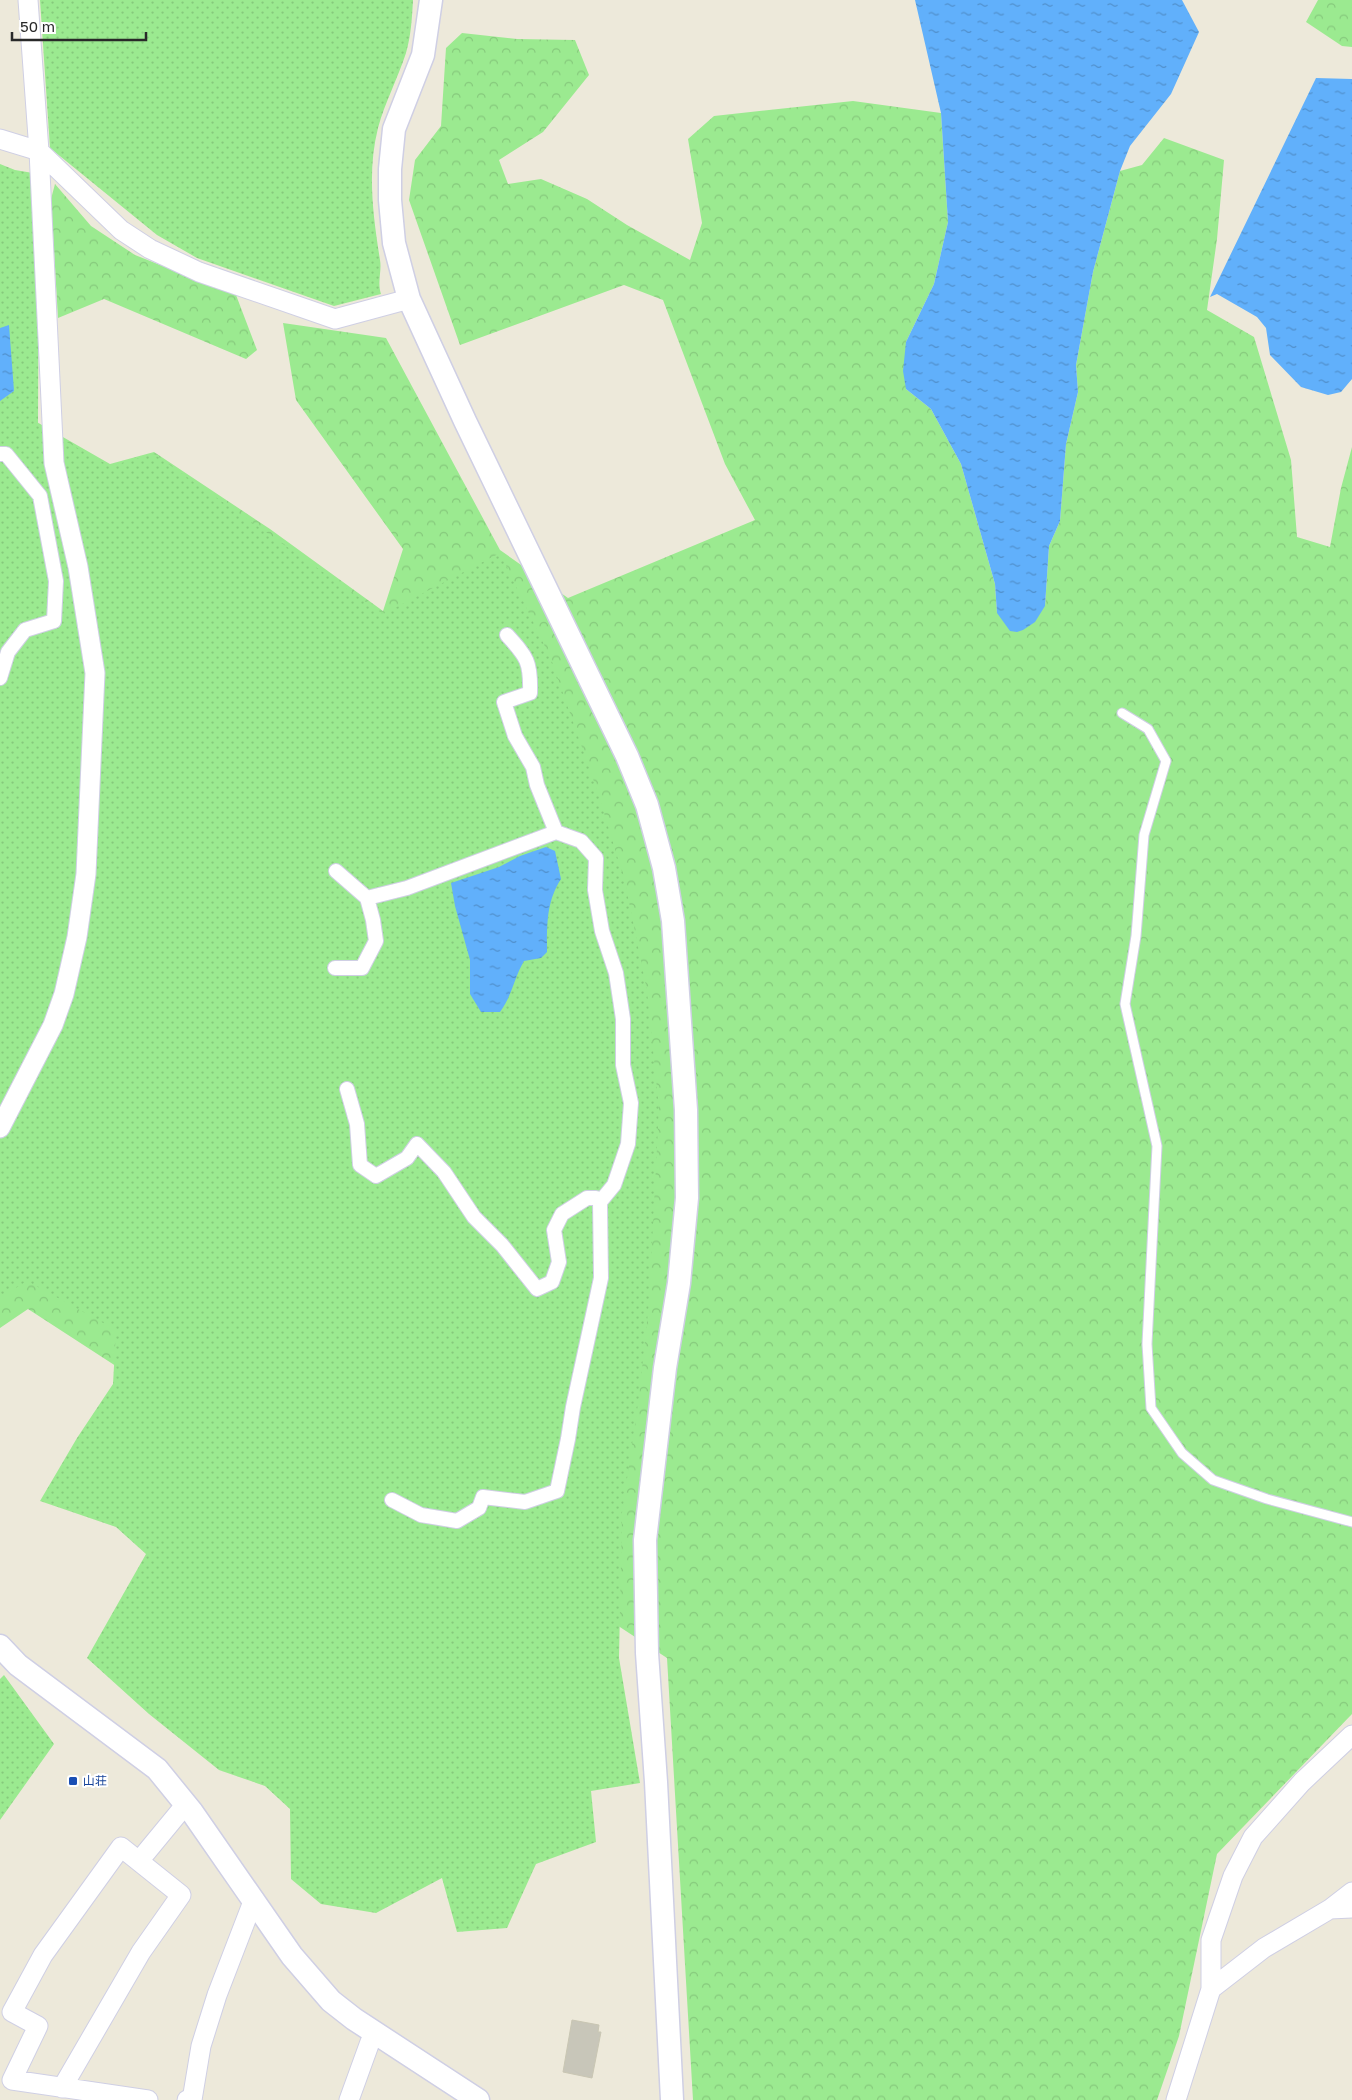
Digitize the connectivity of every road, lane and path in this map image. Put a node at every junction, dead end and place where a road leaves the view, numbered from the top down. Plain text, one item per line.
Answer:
1 (28, 0) edge
2 (431, 0) edge
3 (0, 139) edge
4 (38, 151) junction
5 (410, 299) junction
6 (0, 454) edge
7 (507, 635) dead end
8 (0, 678) edge
9 (1122, 712) dead end
10 (556, 832) junction
11 (336, 871) dead end
12 (367, 898) junction
13 (334, 968) dead end
14 (346, 1090) dead end
15 (0, 1128) edge
16 (596, 1198) dead end
17 (392, 1500) dead end
18 (1352, 1522) edge
19 (4, 1657) edge
20 (1352, 1734) edge
21 (186, 1804) junction
22 (139, 1861) junction
23 (1352, 1892) edge
24 (254, 1899) junction
25 (1352, 1908) edge
26 (1330, 1909) junction
27 (1211, 1989) junction
28 (375, 2034) junction
29 (62, 2088) junction
30 (463, 2096) edge
31 (100, 2097) edge
32 (148, 2100) edge
33 (187, 2100) edge
34 (349, 2100) edge
35 (672, 2100) edge
36 (1176, 2100) edge

1 - 4 street
2 - 5 street
3 - 4 street
4 - 5 street
4 - 15 street
5 - 35 street
6 - 8 street
7 - 10 street
9 - 18 lane
10 - 12 street
10 - 17 street
11 - 12 street
12 - 13 street
14 - 16 street
19 - 21 street
20 - 27 street
21 - 22 street
21 - 24 street
22 - 29 street
22 - 29 street
23 - 26 street
24 - 28 street
24 - 33 street
25 - 26 street
26 - 27 street
27 - 36 street
28 - 30 street
28 - 34 street
29 - 31 street
31 - 32 street

